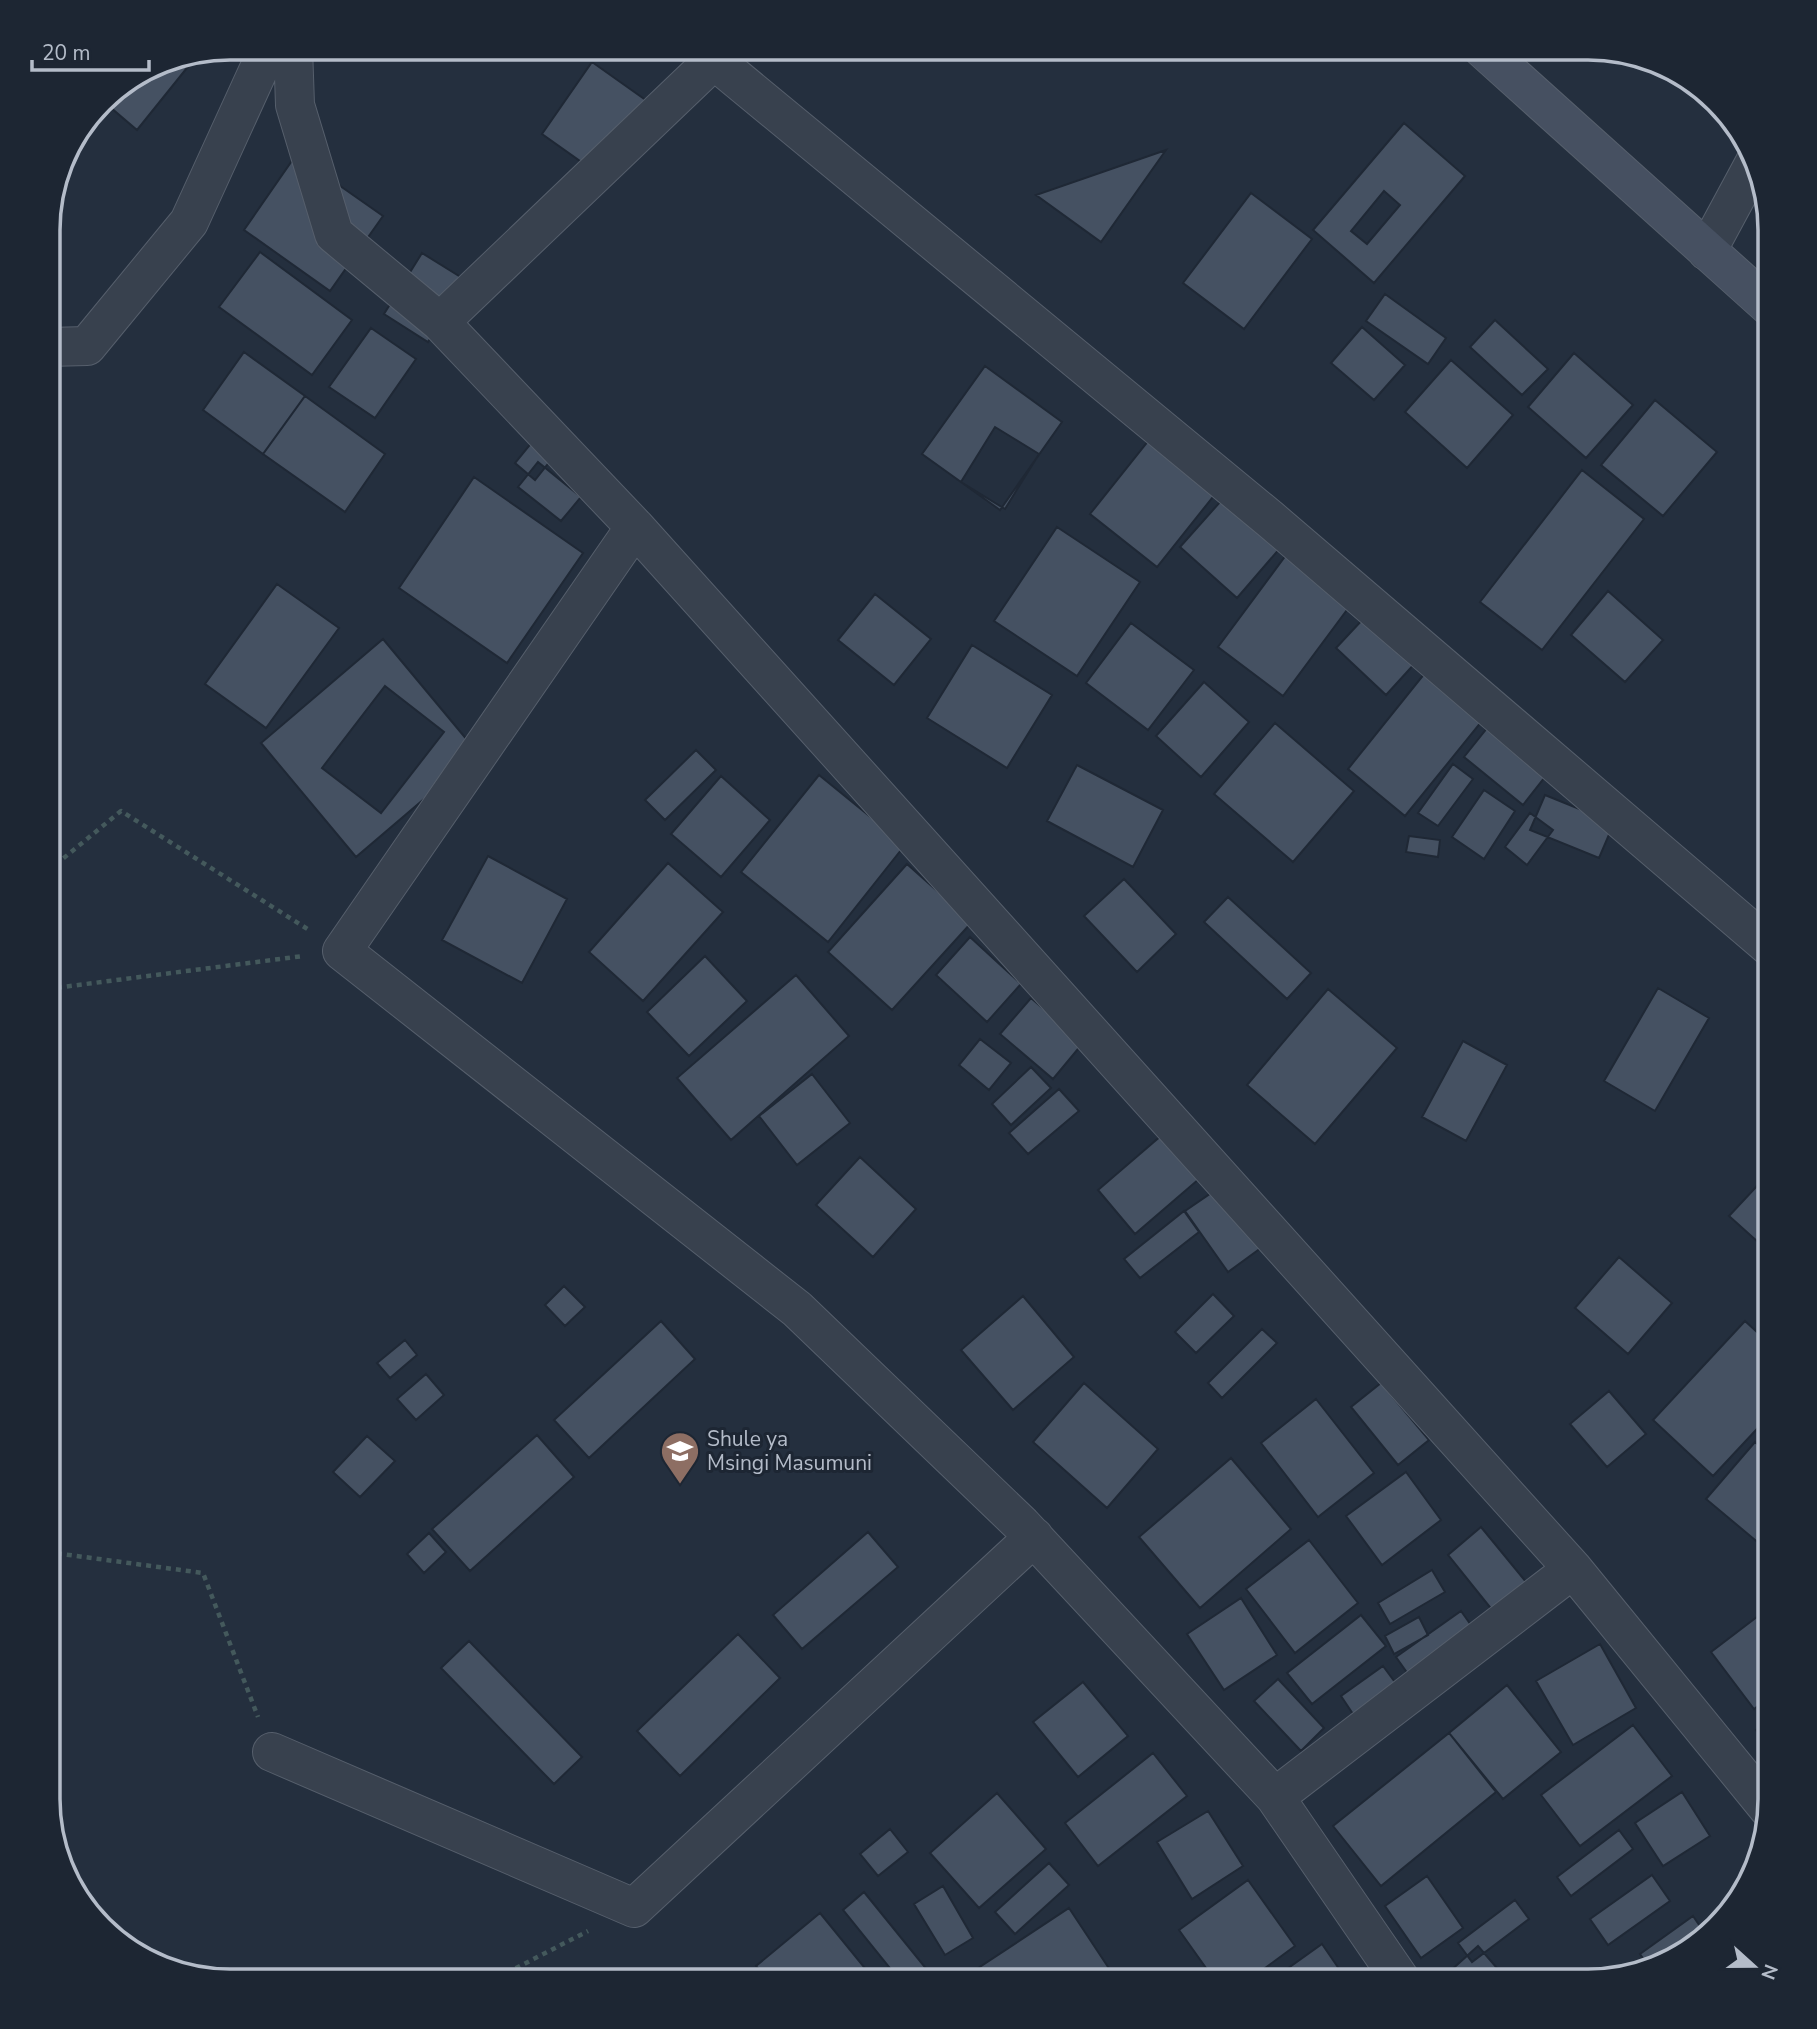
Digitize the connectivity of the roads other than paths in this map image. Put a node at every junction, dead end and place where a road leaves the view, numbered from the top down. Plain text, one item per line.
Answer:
1 (263, 60) edge
2 (293, 60) edge
3 (714, 60) edge
4 (714, 60) edge
5 (1495, 60) edge
6 (1748, 175) edge
7 (1707, 251) junction
8 (1758, 296) edge
9 (440, 322) junction
10 (60, 347) edge
11 (635, 527) junction
12 (1758, 937) edge
13 (1034, 1537) junction
14 (1573, 1569) junction
15 (272, 1752) road end
16 (1758, 1796) edge
17 (1275, 1797) junction
18 (1393, 1969) edge

1 - 10 street
2 - 9 street
3 - 12 street
4 - 9 street
5 - 7 main road
6 - 7 street
7 - 8 main road
9 - 11 street
11 - 13 street
11 - 14 street
13 - 15 street
13 - 17 street
14 - 16 street
14 - 17 street
17 - 18 street

